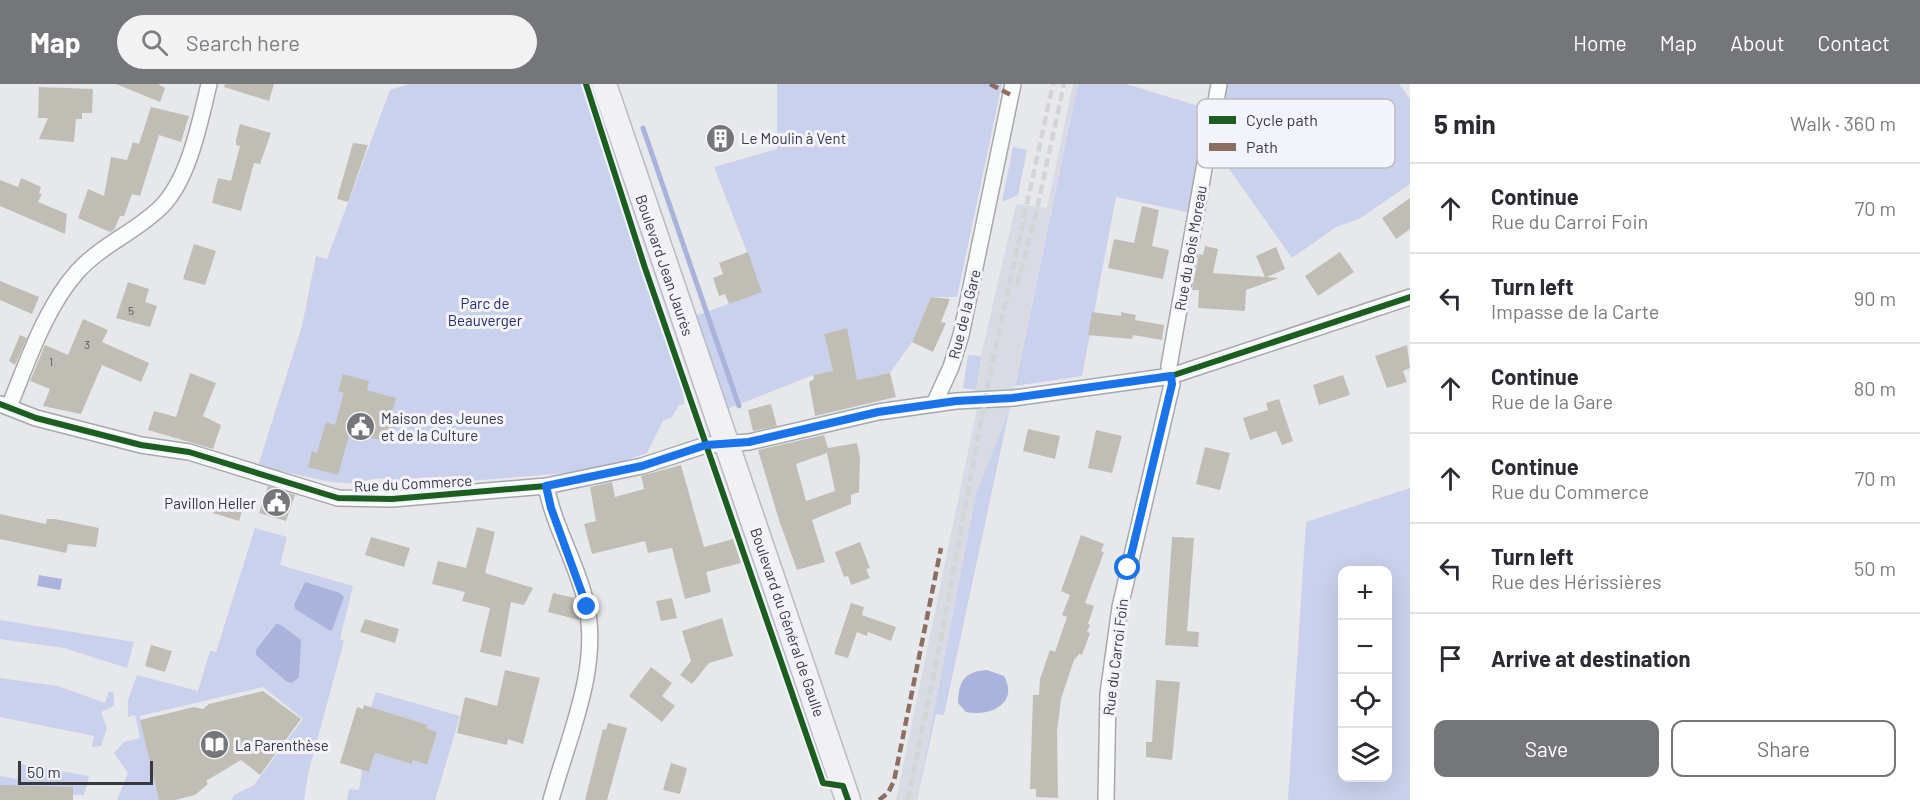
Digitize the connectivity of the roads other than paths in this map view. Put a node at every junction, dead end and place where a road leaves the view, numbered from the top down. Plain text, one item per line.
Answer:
1 (209, 84) edge
2 (604, 84) edge
3 (1013, 84) edge
4 (1219, 84) edge
5 (1216, 99) edge
6 (1204, 168) edge
7 (1410, 297) edge
8 (1171, 376) junction
9 (934, 404) junction
10 (5, 406) edge
11 (727, 445) junction
12 (546, 486) junction
13 (550, 800) edge
14 (848, 800) edge
15 (1106, 800) edge

1 - 10 street
2 - 11 main road, Boulevard Jean Jaurès
3 - 9 street, Rue de la Gare
4 - 5 street, Rue du Bois Moreau
6 - 8 street, Rue du Bois Moreau
7 - 8 street
8 - 9 street
8 - 15 street, Rue du Carroi Foin
9 - 11 street
10 - 12 street, Rue du Commerce
11 - 12 street, Rue du Commerce
11 - 14 main road, Boulevard du Général de Gaulle
12 - 13 street

